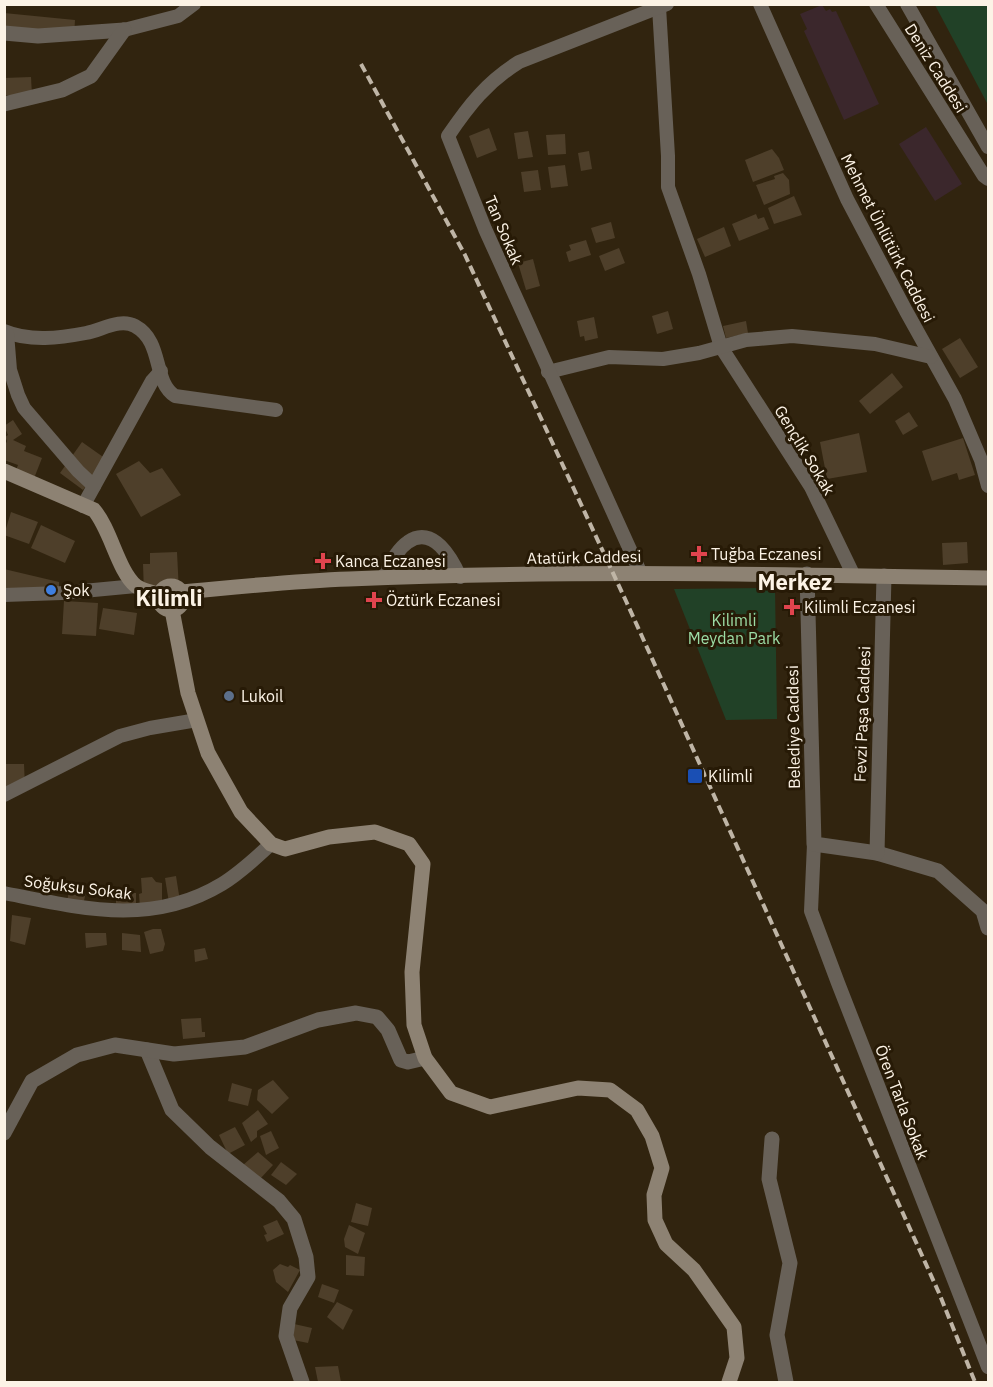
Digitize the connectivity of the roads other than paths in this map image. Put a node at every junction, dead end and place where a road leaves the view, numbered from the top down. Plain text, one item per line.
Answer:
1 (195, 4) edge
2 (760, 4) edge
3 (876, 4) edge
4 (907, 4) edge
5 (663, 6) edge
6 (124, 30) junction
7 (4, 33) edge
8 (4, 104) edge
9 (988, 147) edge
10 (988, 179) edge
11 (6, 332) edge
12 (721, 347) junction
13 (931, 357) junction
14 (161, 371) junction
15 (548, 372) junction
16 (276, 410) dead end
17 (4, 471) edge
18 (94, 486) junction
19 (988, 486) edge
20 (83, 506) junction
21 (641, 574) junction
22 (807, 574) junction
23 (853, 574) junction
24 (884, 576) junction
25 (460, 577) junction
26 (383, 578) junction
27 (988, 578) edge
28 (136, 586) junction
29 (181, 591) junction
30 (4, 595) edge
31 (159, 595) junction
32 (172, 610) junction
33 (197, 720) junction
34 (4, 795) edge
35 (271, 844) junction
36 (814, 844) junction
37 (877, 853) junction
38 (4, 893) edge
39 (988, 928) edge
40 (147, 1050) junction
41 (425, 1058) junction
42 (4, 1132) edge
43 (772, 1139) dead end
44 (988, 1367) edge
45 (302, 1383) edge
46 (729, 1383) edge
47 (786, 1383) edge

1 - 6 street
2 - 13 street, Mehmet Ünlütürk Caddesi
3 - 10 street, Deniz Caddesi
4 - 9 street
5 - 12 street, Gençlik Sokak
5 - 15 street, Tan Sokak
6 - 7 street
6 - 8 street
11 - 14 street
11 - 18 street
12 - 13 street
12 - 15 street
12 - 23 street, Gençlik Sokak
13 - 19 street, Mehmet Ünlütürk Caddesi
14 - 16 street
14 - 18 street
15 - 21 street, Tan Sokak
17 - 20 main road
18 - 20 street
20 - 28 main road
21 - 22 main road, Atatürk Caddesi
21 - 25 main road, Atatürk Caddesi
22 - 23 main road, Atatürk Caddesi
22 - 36 street, Belediye Caddesi
23 - 24 main road, Atatürk Caddesi
24 - 27 main road, Atatürk Caddesi
24 - 37 street, Fevzi Paşa Caddesi
25 - 26 main road, Atatürk Caddesi
25 - 26 street
26 - 29 main road, Atatürk Caddesi
28 - 30 street
28 - 31 main road
29 - 31 main road
29 - 32 main road
31 - 32 main road
32 - 33 main road
33 - 34 street
33 - 35 main road
35 - 38 street, Soğuksu Sokak
35 - 41 main road
36 - 37 street
36 - 44 street, Ören Tarla Sokak
37 - 39 street
40 - 41 street
40 - 42 street
40 - 45 street
41 - 46 main road
43 - 47 street

